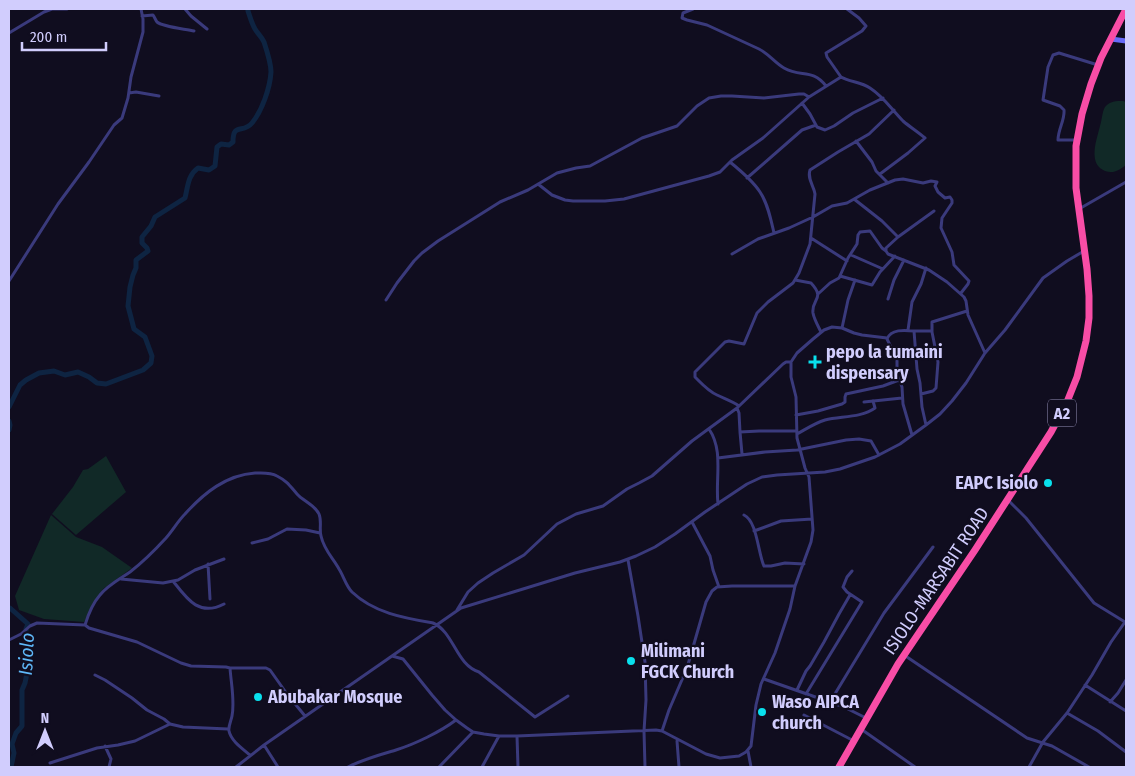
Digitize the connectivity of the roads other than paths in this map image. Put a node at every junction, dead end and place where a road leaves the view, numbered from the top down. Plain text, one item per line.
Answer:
1 (68, 9) edge
2 (141, 9) edge
3 (185, 9) edge
4 (693, 9) edge
5 (847, 9) edge
6 (1126, 9) edge
7 (142, 16) junction
8 (207, 29) dead end
9 (194, 31) dead end
10 (9, 33) edge
11 (1111, 40) junction
12 (1126, 41) edge
13 (1098, 65) junction
14 (841, 77) junction
15 (826, 86) junction
16 (129, 93) junction
17 (159, 96) dead end
18 (809, 97) junction
19 (883, 98) junction
20 (802, 103) junction
21 (894, 110) junction
22 (816, 125) junction
23 (1077, 140) junction
24 (856, 141) junction
25 (730, 162) junction
26 (880, 174) junction
27 (747, 178) junction
28 (1126, 182) edge
29 (888, 183) junction
30 (538, 184) junction
31 (854, 199) junction
32 (1078, 210) junction
33 (934, 211) dead end
34 (813, 217) junction
35 (774, 233) junction
36 (898, 237) junction
37 (811, 238) junction
38 (886, 251) junction
39 (1085, 251) junction
40 (732, 254) dead end
41 (851, 255) junction
42 (895, 256) junction
43 (904, 260) junction
44 (848, 261) junction
45 (926, 268) junction
46 (883, 269) junction
47 (840, 276) junction
48 (796, 280) junction
49 (854, 280) junction
50 (9, 281) edge
51 (961, 293) junction
52 (818, 294) junction
53 (888, 299) dead end
54 (386, 300) dead end
55 (967, 311) junction
56 (842, 328) junction
57 (908, 330) junction
58 (914, 331) junction
59 (932, 331) junction
60 (821, 332) junction
61 (887, 338) junction
62 (986, 353) junction
63 (791, 362) junction
64 (899, 380) junction
65 (921, 394) junction
66 (902, 398) junction
67 (873, 401) junction
68 (864, 402) dead end
69 (738, 407) junction
70 (796, 414) junction
71 (926, 426) junction
72 (709, 429) junction
73 (740, 432) junction
74 (797, 432) junction
75 (912, 435) junction
76 (800, 449) junction
77 (742, 454) junction
78 (879, 455) junction
79 (718, 458) junction
80 (808, 472) junction
81 (1008, 499) junction
82 (718, 504) junction
83 (744, 516) dead end
84 (812, 519) junction
85 (692, 522) junction
86 (754, 531) junction
87 (320, 533) junction
88 (252, 543) dead end
89 (933, 547) dead end
90 (224, 559) dead end
91 (628, 560) junction
92 (208, 564) junction
93 (804, 564) junction
94 (852, 571) dead end
95 (121, 579) junction
96 (173, 581) junction
97 (795, 586) junction
98 (719, 587) junction
99 (850, 595) junction
100 (210, 600) dead end
101 (224, 604) dead end
102 (457, 610) junction
103 (1126, 623) edge
104 (84, 625) junction
105 (437, 625) junction
106 (9, 640) edge
107 (904, 655) junction
108 (392, 656) junction
109 (230, 668) junction
110 (95, 675) dead end
111 (764, 679) junction
112 (1126, 680) edge
113 (1085, 685) junction
114 (797, 690) junction
115 (806, 694) junction
116 (568, 696) dead end
117 (830, 702) junction
118 (1110, 702) junction
119 (1126, 711) edge
120 (1067, 713) junction
121 (804, 715) dead end
122 (305, 716) junction
123 (866, 719) junction
124 (456, 720) junction
125 (170, 724) junction
126 (228, 729) junction
127 (861, 729) junction
128 (644, 731) junction
129 (662, 731) junction
130 (473, 732) junction
131 (499, 736) junction
132 (517, 736) junction
133 (676, 740) junction
134 (854, 741) junction
135 (1043, 742) junction
136 (264, 744) junction
137 (105, 746) junction
138 (748, 750) junction
139 (1126, 752) edge
140 (250, 756) junction
141 (50, 763) dead end
142 (109, 767) edge
143 (236, 767) edge
144 (278, 767) edge
145 (348, 767) edge
146 (439, 767) edge
147 (482, 767) edge
148 (518, 767) edge
149 (645, 767) edge
150 (679, 767) edge
151 (751, 767) edge
152 (839, 767) edge
153 (915, 767) edge
154 (1029, 767) edge
155 (1089, 767) edge

1 - 10 street
2 - 7 street
3 - 8 street
4 - 15 street
5 - 14 street
6 - 11 highway, ISIOLO-MARSABIT ROAD / A2
7 - 9 street
7 - 16 street
11 - 12 street
11 - 13 highway, ISIOLO-MARSABIT ROAD / A2
13 - 23 highway, ISIOLO-MARSABIT ROAD / A2
13 - 23 street
14 - 15 street
14 - 19 street
15 - 18 street
16 - 17 street
16 - 50 street
18 - 20 street
18 - 30 street
19 - 21 street
19 - 22 street
20 - 22 street
20 - 25 street
21 - 24 street
21 - 26 street
22 - 27 street
23 - 32 highway, ISIOLO-MARSABIT ROAD / A2
24 - 26 street
24 - 34 street
25 - 27 street
25 - 30 street
26 - 29 street
27 - 35 street
28 - 32 street
29 - 31 street
29 - 51 street
30 - 54 street
31 - 34 street
31 - 36 street
32 - 39 highway, ISIOLO-MARSABIT ROAD / A2
33 - 36 street
34 - 35 street
34 - 37 street
35 - 40 street
36 - 38 street
37 - 44 street
37 - 48 street
38 - 41 street
38 - 42 street
39 - 62 street
39 - 81 highway, ISIOLO-MARSABIT ROAD / A2
41 - 44 street
41 - 46 street
42 - 43 street
42 - 46 street
43 - 45 street
43 - 53 street
44 - 47 street
45 - 51 street
45 - 57 street
46 - 49 street
47 - 49 street
47 - 52 street
48 - 52 street
48 - 69 street
49 - 56 street
51 - 55 street
52 - 60 street
55 - 59 street
55 - 62 street
56 - 60 street
56 - 61 street
57 - 58 street
57 - 61 street
58 - 59 street
58 - 65 street
59 - 65 street
60 - 63 street
61 - 64 street
62 - 71 street
63 - 69 street
63 - 70 street
64 - 66 street
64 - 70 street
65 - 71 street
66 - 67 street
66 - 75 street
67 - 68 street
67 - 74 street
69 - 72 street
69 - 73 street
70 - 74 street
71 - 75 street
72 - 79 street
72 - 102 street
73 - 74 street
73 - 77 street
74 - 76 street
75 - 78 street
76 - 77 street
76 - 78 street
76 - 80 street
77 - 79 street
78 - 80 street
79 - 82 street
80 - 82 street
80 - 84 street
81 - 103 street
81 - 107 highway, ISIOLO-MARSABIT ROAD / A2
82 - 85 street
83 - 86 street
84 - 86 street
84 - 93 street
85 - 91 street
85 - 98 street
86 - 93 street
87 - 88 street
87 - 95 street
87 - 105 street
89 - 117 street
90 - 92 street
91 - 102 street
91 - 128 street
92 - 96 street
92 - 100 street
93 - 97 street
94 - 99 street
95 - 96 street
95 - 104 street
96 - 101 street
97 - 98 street
97 - 111 street
98 - 129 street
99 - 114 street
99 - 115 street
102 - 105 street
103 - 113 street
104 - 106 street
104 - 109 street
105 - 108 street
105 - 116 street
107 - 123 highway, ISIOLO-MARSABIT ROAD / A2
107 - 135 street
108 - 122 street
108 - 124 street
109 - 122 street
109 - 126 street
110 - 125 street
111 - 114 street
111 - 138 street
112 - 118 street
113 - 118 street
113 - 120 street
114 - 115 street
115 - 117 street
117 - 123 street
118 - 119 street
120 - 135 street
120 - 139 street
121 - 134 street
122 - 136 street
123 - 127 highway, ISIOLO-MARSABIT ROAD / A2
124 - 130 street
124 - 145 street
125 - 126 street
125 - 137 street
126 - 140 street
127 - 134 highway, ISIOLO-MARSABIT ROAD / A2
127 - 153 street
128 - 129 street
128 - 132 street
128 - 149 street
129 - 133 street
130 - 131 street
130 - 146 street
131 - 132 street
131 - 147 street
132 - 148 street
133 - 138 street
133 - 150 street
134 - 152 highway, ISIOLO-MARSABIT ROAD / A2
135 - 154 street
135 - 155 street
136 - 140 street
136 - 144 street
137 - 141 street
137 - 142 street
138 - 151 street
140 - 143 street

